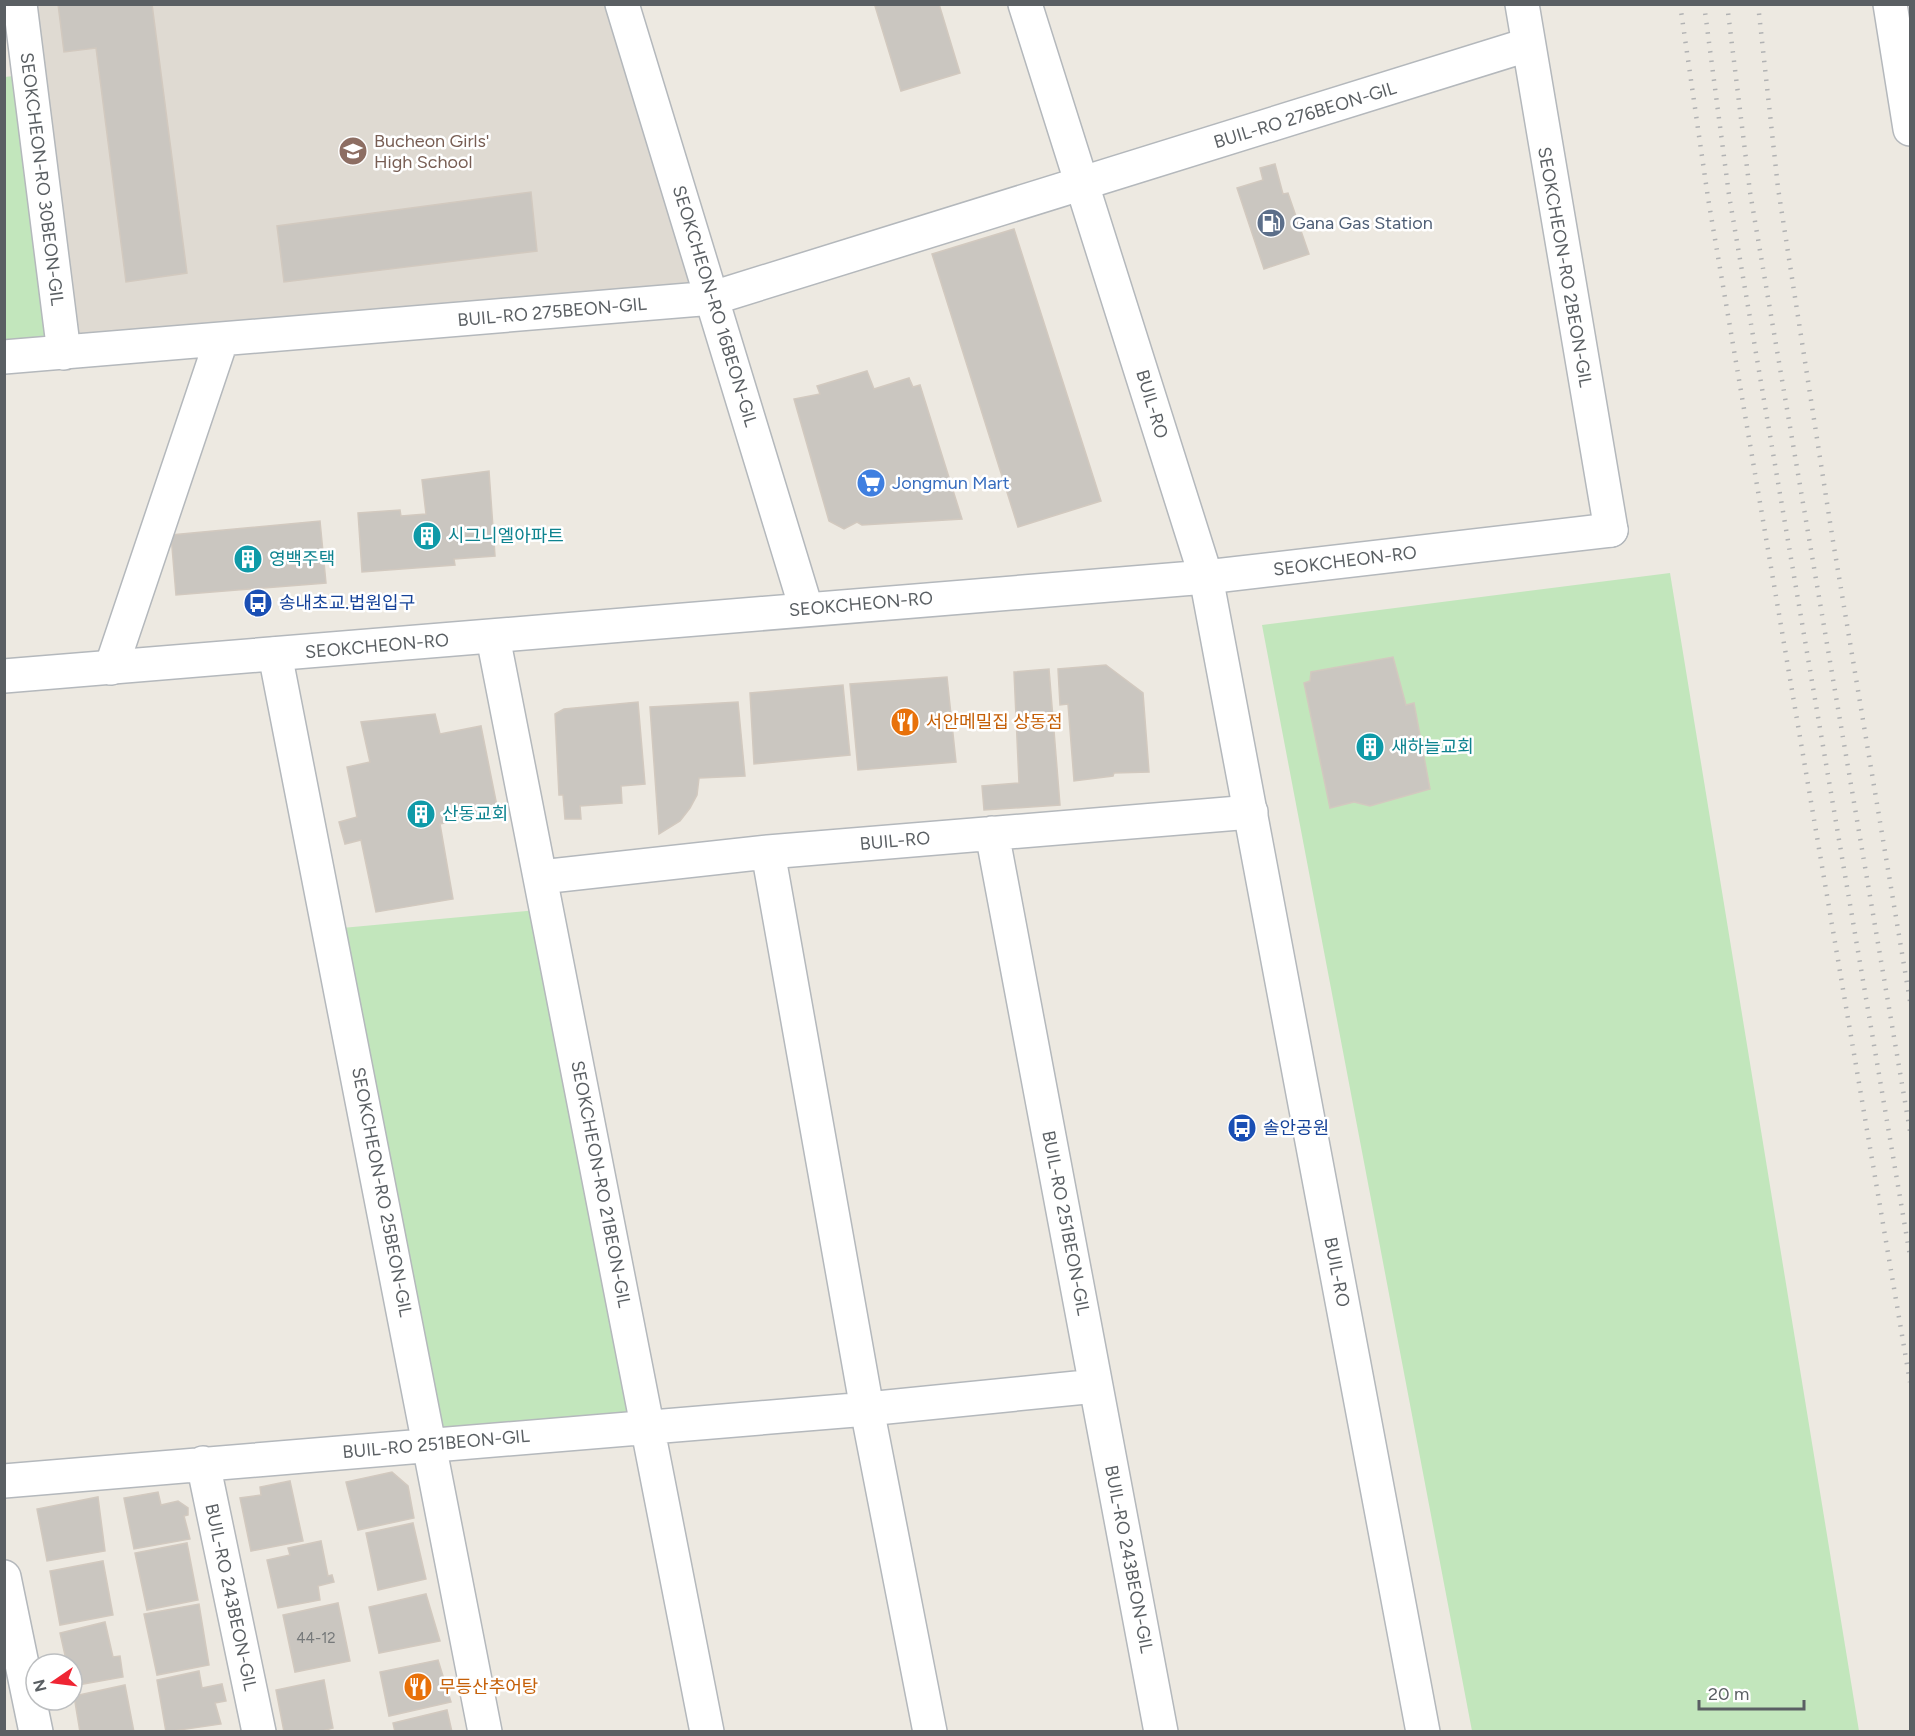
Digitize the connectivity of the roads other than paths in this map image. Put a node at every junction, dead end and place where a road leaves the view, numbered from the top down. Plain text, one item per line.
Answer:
1 (20, 4) edge
2 (622, 4) edge
3 (1025, 4) edge
4 (1522, 4) edge
5 (1890, 4) edge
6 (1527, 45) junction
7 (1911, 129) edge
8 (1083, 184) junction
9 (713, 298) junction
10 (221, 340) junction
11 (64, 353) junction
12 (4, 357) edge
13 (1611, 530) joint
14 (1206, 577) junction
15 (806, 608) junction
16 (493, 637) junction
17 (275, 654) junction
18 (111, 668) junction
19 (4, 676) edge
20 (1251, 812) junction
21 (992, 833) junction
22 (768, 852) junction
23 (541, 877) junction
24 (1096, 1386) junction
25 (867, 1409) junction
26 (648, 1426) junction
27 (431, 1444) junction
28 (203, 1463) junction
29 (4, 1481) edge
30 (4, 1577) edge
31 (36, 1731) edge
32 (259, 1731) edge
33 (485, 1731) edge
34 (707, 1731) edge
35 (930, 1731) edge
36 (1161, 1731) edge
37 (1423, 1731) edge

1 - 11 street, SEOKCHEON-RO 30BEON-GIL
2 - 9 street, SEOKCHEON-RO 16BEON-GIL
3 - 8 street, BUIL-RO
4 - 6 street, SEOKCHEON-RO 2BEON-GIL
5 - 7 street
6 - 8 street, BUIL-RO 276BEON-GIL
6 - 13 street, SEOKCHEON-RO 2BEON-GIL
8 - 9 street, BUIL-RO 275BEON-GIL
8 - 14 street, BUIL-RO
9 - 10 street, BUIL-RO 275BEON-GIL
9 - 15 street, SEOKCHEON-RO 16BEON-GIL
10 - 11 street, BUIL-RO 275BEON-GIL
10 - 18 street
11 - 12 street, BUIL-RO 275BEON-GIL
13 - 14 street, SEOKCHEON-RO
14 - 15 street, SEOKCHEON-RO
14 - 20 street, BUIL-RO
15 - 16 street, SEOKCHEON-RO
16 - 17 street, SEOKCHEON-RO
16 - 23 street, SEOKCHEON-RO 21BEON-GIL
17 - 18 street, SEOKCHEON-RO
17 - 27 street, SEOKCHEON-RO 25BEON-GIL
18 - 19 street, SEOKCHEON-RO
20 - 21 street, BUIL-RO
20 - 37 street, BUIL-RO
21 - 22 street, BUIL-RO
21 - 24 street, BUIL-RO 251BEON-GIL
22 - 23 street, BUIL-RO
22 - 25 street
23 - 26 street, SEOKCHEON-RO 21BEON-GIL
24 - 25 street, BUIL-RO 251BEON-GIL
24 - 36 street, BUIL-RO 243BEON-GIL
25 - 26 street, BUIL-RO 251BEON-GIL
25 - 35 street
26 - 27 street, BUIL-RO 251BEON-GIL
26 - 34 street, SEOKCHEON-RO 21BEON-GIL
27 - 28 street, BUIL-RO 251BEON-GIL
27 - 33 street, SEOKCHEON-RO 25BEON-GIL
28 - 29 street, BUIL-RO 251BEON-GIL
28 - 32 street, BUIL-RO 243BEON-GIL
30 - 31 street

